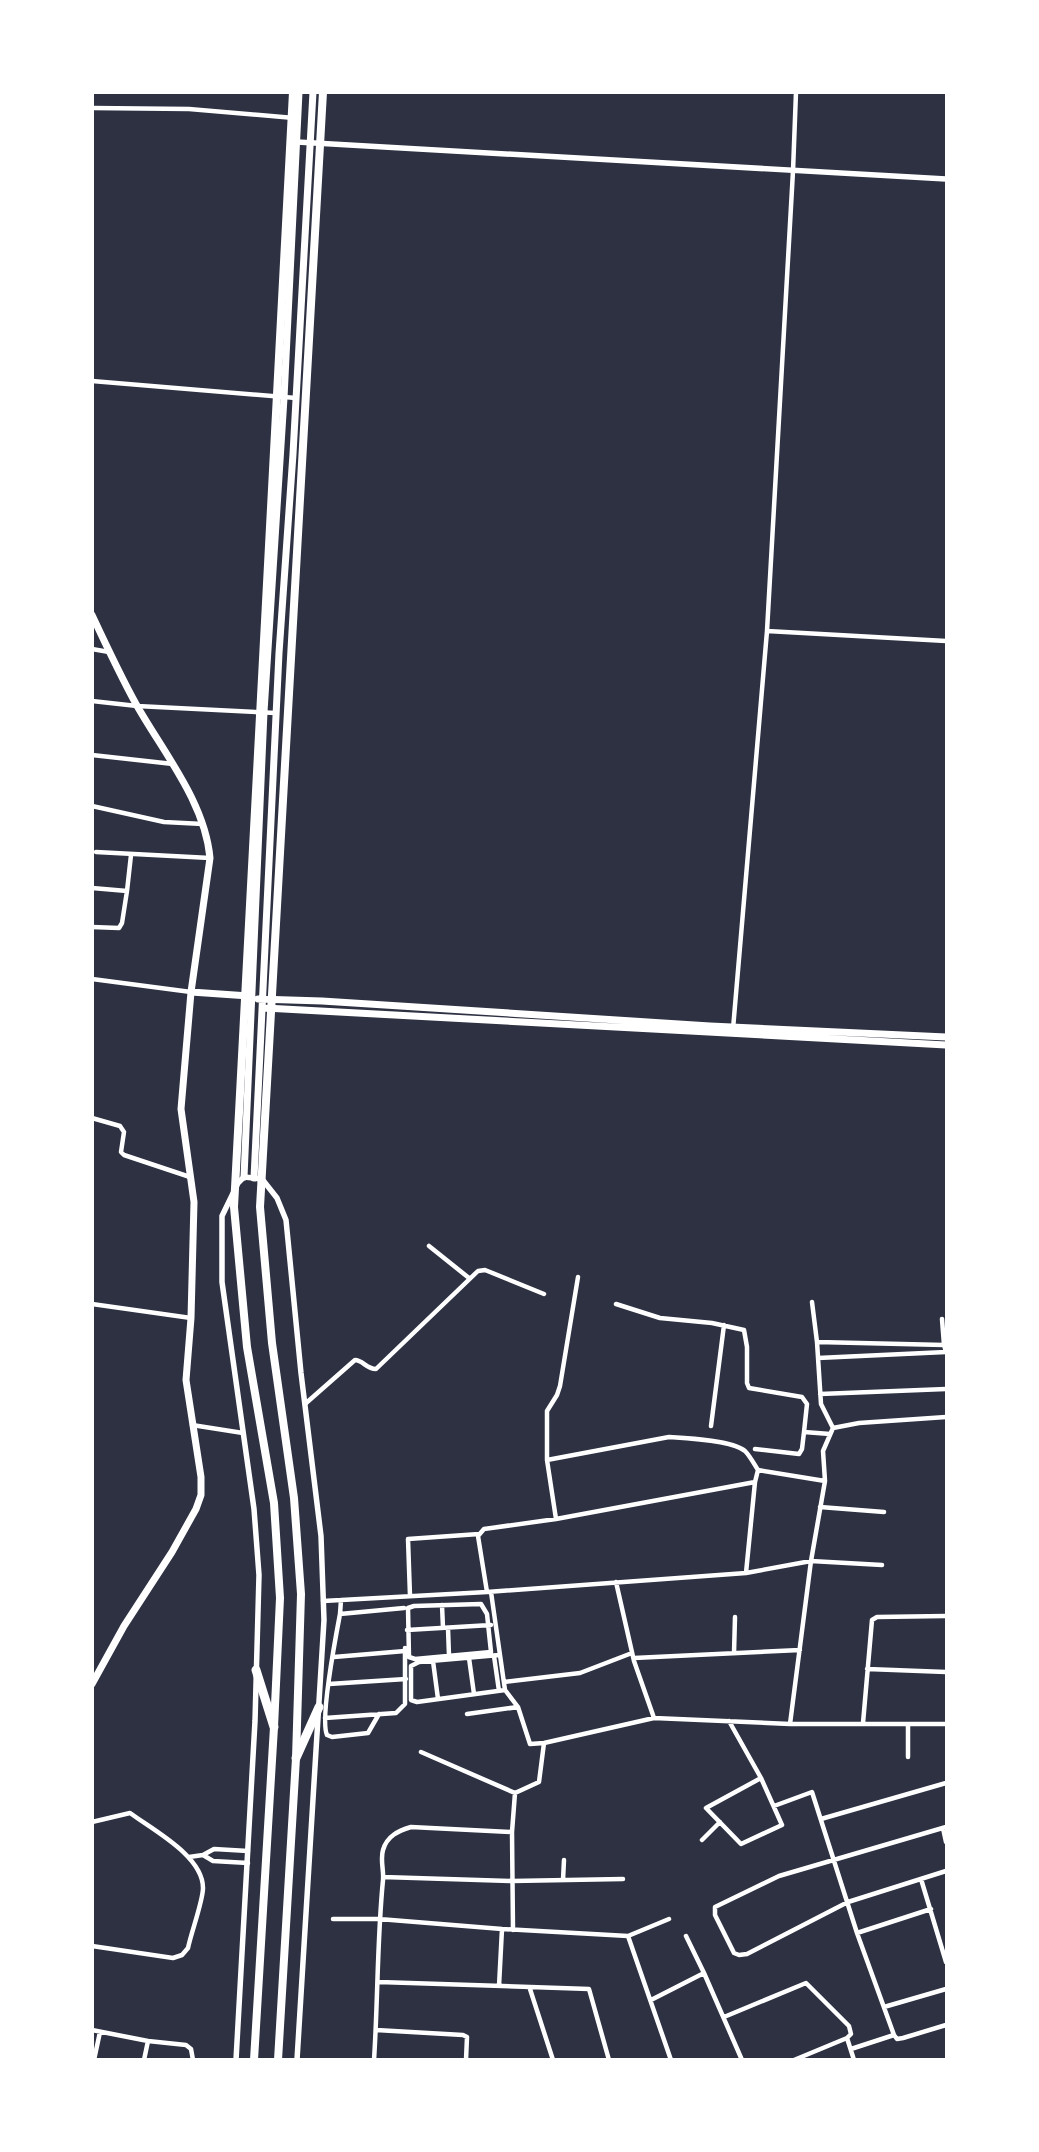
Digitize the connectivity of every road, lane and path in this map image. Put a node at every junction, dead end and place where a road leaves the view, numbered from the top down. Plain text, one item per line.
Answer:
1 (293, 92) edge
2 (299, 92) edge
3 (313, 92) edge
4 (323, 92) edge
5 (796, 92) edge
6 (92, 108) edge
7 (298, 118) junction
8 (297, 142) junction
9 (310, 143) junction
10 (793, 171) junction
11 (946, 179) edge
12 (92, 381) edge
13 (284, 398) junction
14 (296, 398) junction
15 (92, 615) edge
16 (767, 631) junction
17 (946, 641) edge
18 (92, 649) edge
19 (109, 652) junction
20 (92, 701) edge
21 (137, 706) junction
22 (264, 712) junction
23 (276, 713) junction
24 (92, 755) edge
25 (173, 764) junction
26 (92, 806) edge
27 (203, 824) junction
28 (96, 852) dead end
29 (131, 855) junction
30 (210, 858) junction
31 (92, 888) edge
32 (126, 891) junction
33 (92, 927) edge
34 (92, 979) edge
35 (191, 992) junction
36 (252, 998) junction
37 (262, 1000) junction
38 (294, 1001) junction
39 (251, 1008) junction
40 (262, 1008) junction
41 (294, 1009) junction
42 (733, 1031) junction
43 (946, 1037) edge
44 (946, 1045) edge
45 (92, 1118) edge
46 (190, 1177) junction
47 (244, 1177) junction
48 (254, 1178) junction
49 (429, 1246) dead end
50 (578, 1277) dead end
51 (468, 1278) junction
52 (544, 1294) dead end
53 (812, 1302) dead end
54 (92, 1304) edge
55 (616, 1304) dead end
56 (191, 1318) junction
57 (942, 1320) dead end
58 (724, 1325) junction
59 (817, 1342) junction
60 (944, 1346) junction
61 (818, 1358) junction
62 (946, 1389) edge
63 (820, 1394) junction
64 (305, 1404) junction
65 (946, 1417) edge
66 (192, 1425) junction
67 (711, 1426) dead end
68 (834, 1428) junction
69 (804, 1432) junction
70 (243, 1433) junction
71 (830, 1434) junction
72 (755, 1449) dead end
73 (547, 1460) junction
74 (758, 1470) junction
75 (824, 1481) junction
76 (755, 1482) junction
77 (820, 1507) junction
78 (884, 1512) dead end
79 (556, 1518) junction
80 (479, 1534) junction
81 (811, 1561) junction
82 (882, 1565) dead end
83 (746, 1573) junction
84 (616, 1582) junction
85 (489, 1592) junction
86 (410, 1596) junction
87 (403, 1597) junction
88 (341, 1600) junction
89 (323, 1601) junction
90 (442, 1605) junction
91 (404, 1608) junction
92 (340, 1614) junction
93 (946, 1616) edge
94 (735, 1617) dead end
95 (489, 1625) junction
96 (495, 1625) junction
97 (446, 1628) junction
98 (407, 1630) junction
99 (800, 1650) junction
100 (406, 1651) junction
101 (734, 1653) junction
102 (633, 1655) junction
103 (449, 1656) junction
104 (496, 1656) junction
105 (334, 1657) junction
106 (469, 1658) junction
107 (433, 1661) junction
108 (867, 1669) junction
109 (256, 1670) junction
110 (946, 1672) edge
111 (406, 1679) junction
112 (504, 1682) junction
113 (92, 1684) edge
114 (329, 1684) junction
115 (505, 1690) junction
116 (499, 1691) junction
117 (474, 1694) junction
118 (438, 1699) junction
119 (319, 1707) junction
120 (518, 1707) junction
121 (379, 1714) junction
122 (468, 1714) dead end
123 (324, 1718) junction
124 (654, 1718) junction
125 (729, 1721) junction
126 (863, 1723) junction
127 (790, 1724) junction
128 (908, 1724) junction
129 (946, 1724) edge
130 (274, 1727) junction
131 (544, 1743) junction
132 (421, 1752) dead end
133 (908, 1757) dead end
134 (296, 1758) junction
135 (761, 1778) junction
136 (946, 1783) edge
137 (515, 1793) junction
138 (774, 1806) junction
139 (822, 1819) junction
140 (92, 1822) edge
141 (720, 1822) junction
142 (945, 1828) edge
143 (512, 1832) junction
144 (702, 1840) dead end
145 (946, 1842) edge
146 (248, 1851) junction
147 (203, 1855) junction
148 (189, 1857) junction
149 (835, 1858) junction
150 (564, 1860) dead end
151 (248, 1863) junction
152 (946, 1871) edge
153 (383, 1877) junction
154 (921, 1878) junction
155 (623, 1879) dead end
156 (563, 1880) junction
157 (512, 1881) junction
158 (848, 1902) junction
159 (931, 1909) junction
160 (379, 1919) junction
161 (668, 1919) dead end
162 (333, 1920) dead end
163 (502, 1929) junction
164 (513, 1930) junction
165 (858, 1933) junction
166 (628, 1936) junction
167 (686, 1936) dead end
168 (92, 1946) edge
169 (946, 1962) edge
170 (704, 1973) junction
171 (379, 1982) junction
172 (499, 1986) junction
173 (530, 1989) junction
174 (946, 1989) edge
175 (651, 2000) junction
176 (884, 2008) junction
177 (724, 2017) junction
178 (946, 2025) edge
179 (92, 2030) edge
180 (376, 2030) junction
181 (100, 2032) junction
182 (894, 2035) junction
183 (847, 2038) junction
184 (148, 2041) junction
185 (851, 2049) junction
186 (94, 2060) edge
187 (144, 2060) edge
188 (193, 2060) edge
189 (236, 2060) edge
190 (254, 2060) edge
191 (278, 2060) edge
192 (297, 2060) edge
193 (374, 2060) edge
194 (466, 2060) edge
195 (553, 2060) edge
196 (609, 2060) edge
197 (671, 2060) edge
198 (742, 2060) edge
199 (794, 2060) edge
200 (854, 2060) edge

1 - 130 highway
2 - 7 main road
3 - 9 main road
4 - 134 highway
5 - 10 street
6 - 7 street
7 - 8 main road
8 - 9 street
8 - 13 main road
9 - 10 street
9 - 14 main road
10 - 11 street
10 - 16 street
12 - 13 street
13 - 14 street
13 - 22 main road
14 - 23 main road
15 - 19 main road
16 - 17 street
16 - 42 street
18 - 19 street
19 - 21 main road
20 - 21 street
21 - 22 street
21 - 25 main road
22 - 23 street
22 - 36 main road
23 - 37 main road
24 - 25 street
25 - 27 main road
26 - 27 street
27 - 30 main road
28 - 29 street
29 - 30 street
29 - 32 street
30 - 35 main road
31 - 32 street
32 - 33 street
34 - 35 street
35 - 36 main road
35 - 46 main road
36 - 37 main road
36 - 39 main road
37 - 38 main road
37 - 40 main road
38 - 41 main road
38 - 42 main road
39 - 40 main road
39 - 47 main road
40 - 41 main road
40 - 48 main road
41 - 42 main road
42 - 43 main road
42 - 44 main road
45 - 46 street
46 - 56 main road
47 - 48 street
47 - 70 street
48 - 64 street
49 - 51 street
50 - 73 street
51 - 52 street
51 - 64 street
53 - 59 street
54 - 56 street
55 - 58 street
56 - 66 main road
57 - 60 street
58 - 67 street
58 - 69 street
59 - 60 street
59 - 61 street
60 - 61 street
61 - 63 street
62 - 63 street
63 - 68 street
64 - 89 street
65 - 68 street
66 - 70 street
66 - 113 main road
68 - 71 street
69 - 71 street
69 - 72 street
70 - 109 street
71 - 75 street
73 - 74 street
73 - 79 street
74 - 75 street
74 - 76 street
75 - 77 street
76 - 79 street
76 - 83 street
77 - 78 street
77 - 81 street
79 - 80 street
80 - 85 street
80 - 86 street
81 - 82 street
81 - 83 street
81 - 99 street
83 - 84 street
84 - 85 street
84 - 102 street
85 - 86 street
85 - 96 street
86 - 87 street
87 - 88 street
87 - 91 street
88 - 89 street
88 - 92 street
89 - 119 street
90 - 95 street
90 - 97 street
90 - 98 street
91 - 92 street
91 - 100 street
92 - 105 street
93 - 108 street
94 - 101 street
95 - 96 street
95 - 97 street
95 - 103 street
96 - 104 street
97 - 98 street
97 - 103 street
98 - 103 street
99 - 101 street
99 - 127 street
100 - 105 street
100 - 111 street
101 - 102 street
102 - 112 street
102 - 124 street
104 - 106 street
104 - 112 street
104 - 116 street
105 - 114 street
106 - 107 street
106 - 117 street
107 - 118 street
107 - 118 street
108 - 110 street
108 - 126 street
109 - 130 highway
109 - 146 street
111 - 114 street
111 - 121 street
112 - 115 street
114 - 123 street
115 - 116 street
115 - 120 street
116 - 117 street
117 - 118 street
119 - 134 highway
119 - 192 street
120 - 122 street
120 - 131 street
121 - 123 street
121 - 123 street
124 - 125 street
124 - 131 street
125 - 127 street
125 - 135 street
126 - 127 street
126 - 128 street
128 - 129 street
128 - 133 street
130 - 190 highway
131 - 137 street
132 - 137 street
134 - 191 highway
135 - 138 street
135 - 141 street
136 - 139 street
137 - 143 street
138 - 139 street
138 - 141 street
139 - 149 street
140 - 148 street
141 - 144 street
142 - 145 street
142 - 149 street
143 - 153 street
143 - 157 street
146 - 147 street
146 - 151 street
147 - 148 street
147 - 151 street
148 - 168 street
149 - 158 street
149 - 158 street
150 - 156 street
151 - 189 street
152 - 154 street
153 - 157 street
153 - 160 street
154 - 158 street
154 - 159 street
155 - 156 street
156 - 157 street
157 - 164 street
158 - 165 street
159 - 165 street
159 - 169 street
160 - 162 street
160 - 163 street
160 - 171 street
161 - 166 street
163 - 164 street
163 - 172 street
164 - 166 street
165 - 176 street
166 - 175 street
167 - 170 street
170 - 175 street
170 - 177 street
171 - 172 street
171 - 180 street
172 - 173 street
173 - 195 street
173 - 196 street
174 - 176 street
175 - 197 street
176 - 182 street
177 - 183 street
177 - 198 street
178 - 182 street
179 - 181 street
180 - 193 street
180 - 194 street
181 - 184 street
181 - 186 street
182 - 185 street
183 - 185 street
183 - 199 street
184 - 187 street
184 - 188 street
185 - 200 street

